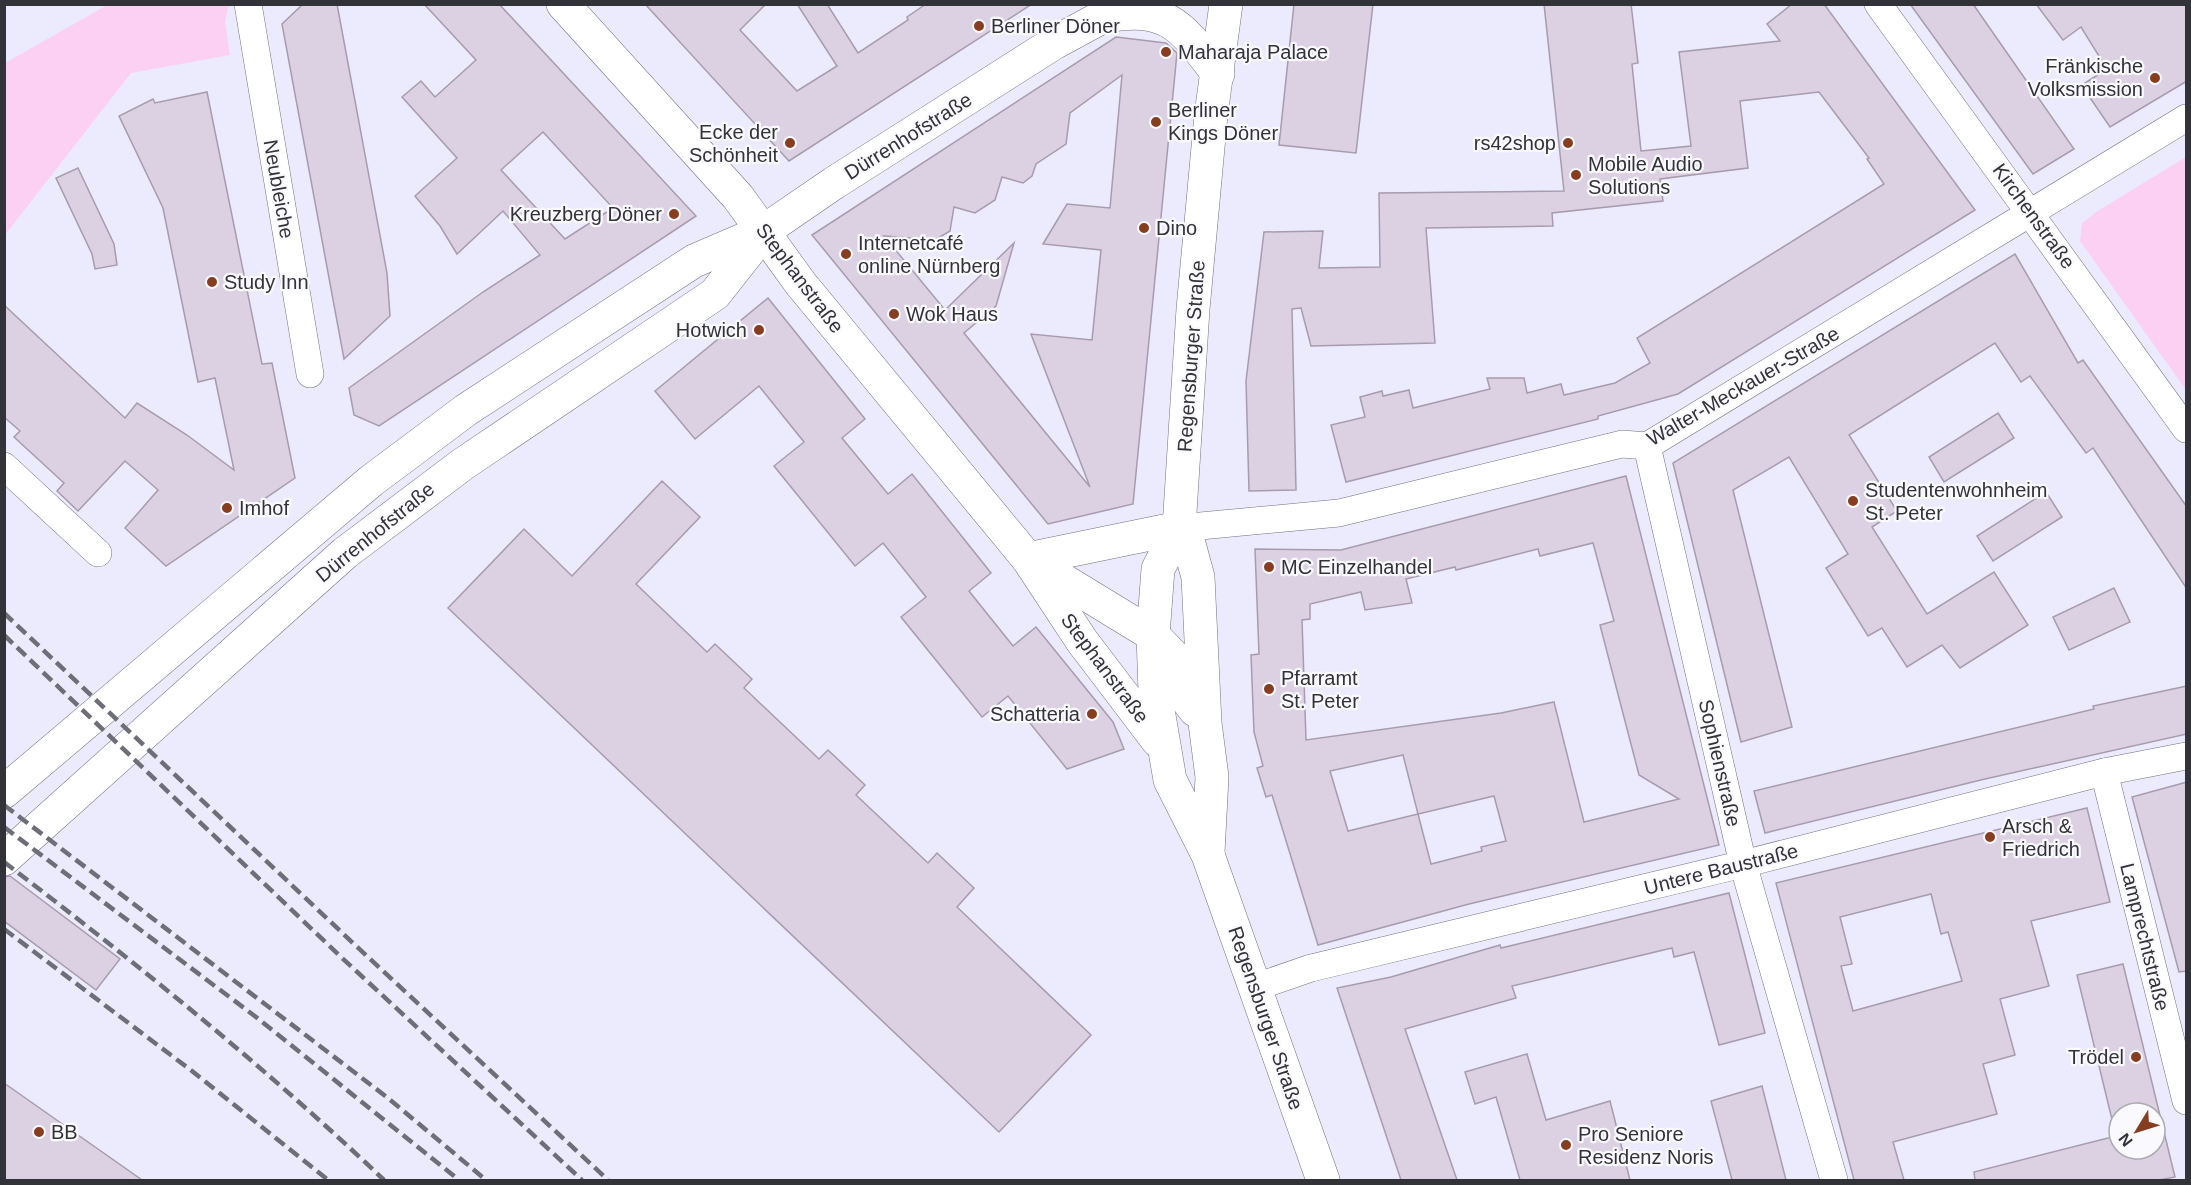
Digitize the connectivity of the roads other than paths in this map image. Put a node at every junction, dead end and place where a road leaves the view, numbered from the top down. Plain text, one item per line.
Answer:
1 (248, 4) edge
2 (564, 4) edge
3 (1226, 4) edge
4 (1878, 4) edge
5 (1103, 9) edge
6 (1218, 74) junction
7 (2187, 118) edge
8 (2033, 214) junction
9 (764, 231) junction
10 (310, 374) dead end
11 (2187, 429) edge
12 (1647, 446) junction
13 (4, 466) edge
14 (1179, 528) junction
15 (98, 553) dead end
16 (1028, 559) junction
17 (1153, 635) junction
18 (1205, 723) junction
19 (1163, 747) junction
20 (2187, 756) edge
21 (2104, 772) junction
22 (4, 792) edge
23 (1208, 855) junction
24 (4, 859) edge
25 (1743, 864) junction
26 (1256, 987) junction
27 (2187, 1101) edge
28 (1323, 1180) edge
29 (1834, 1180) edge

1 - 10 street, Neubleiche
2 - 9 main road, Stephanstraße
3 - 6 main road, Regensburger Straße
4 - 8 street, Kirchenstraße
5 - 6 main road
5 - 9 main road, Dürrenhofstraße
6 - 14 main road, Regensburger Straße
7 - 8 street, Walter-Meckauer-Straße
8 - 11 street, Kirchenstraße
8 - 12 street, Walter-Meckauer-Straße
9 - 16 main road, Stephanstraße
9 - 22 main road, Dürrenhofstraße
9 - 24 main road, Dürrenhofstraße
12 - 14 street, Walter-Meckauer-Straße
12 - 25 street, Sophienstraße
13 - 15 street
14 - 16 main road
14 - 17 main road, Regensburger Straße
14 - 18 main road, Regensburger Straße
16 - 17 main road, Stephanstraße
16 - 19 main road, Stephanstraße
17 - 18 main road, Regensburger Straße
17 - 19 main road, Regensburger Straße
18 - 23 main road, Regensburger Straße
19 - 23 main road, Regensburger Straße
20 - 21 street, Untere Baustraße
21 - 25 street, Untere Baustraße
21 - 27 street, Lamprechtstraße
23 - 26 main road, Regensburger Straße
25 - 26 street, Untere Baustraße
25 - 29 street, Sophienstraße
26 - 28 main road, Regensburger Straße

